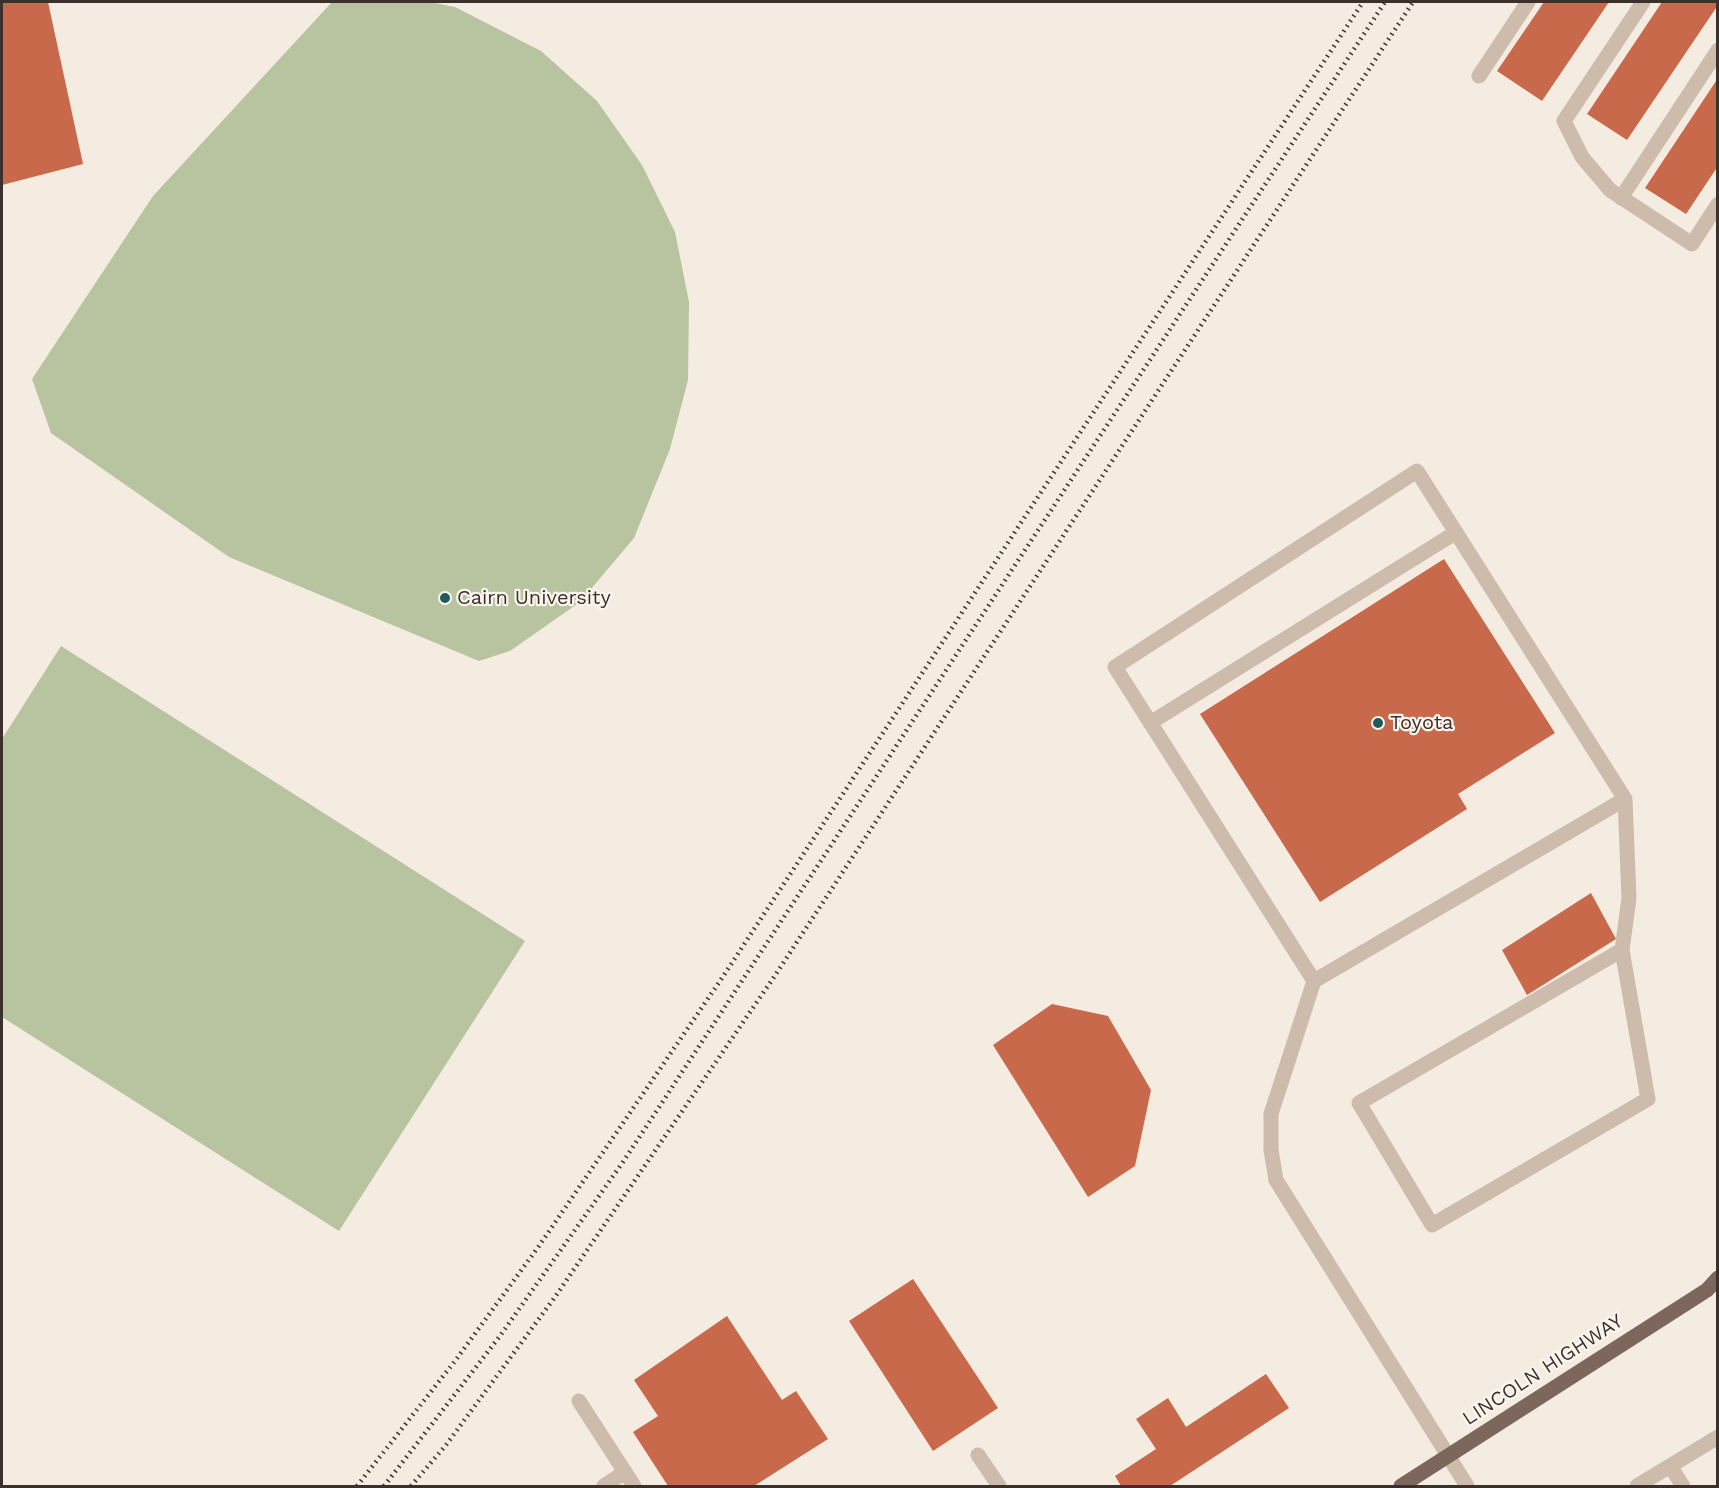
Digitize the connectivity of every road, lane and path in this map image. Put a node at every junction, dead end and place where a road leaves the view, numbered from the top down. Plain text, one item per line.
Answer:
1 (1528, 2) edge
2 (1643, 2) edge
3 (1718, 50) edge
4 (1479, 76) dead end
5 (1621, 198) junction
6 (1718, 204) edge
7 (1455, 533) junction
8 (1150, 723) junction
9 (1625, 799) junction
10 (1622, 950) junction
11 (1314, 981) junction
12 (1714, 1285) edge
13 (579, 1401) dead end
14 (1718, 1437) edge
15 (978, 1455) dead end
16 (1448, 1456) junction
17 (1670, 1466) junction
18 (625, 1472) junction
19 (604, 1486) edge
20 (634, 1486) edge
21 (999, 1486) edge
22 (1401, 1486) edge
23 (1467, 1486) edge
24 (1637, 1486) edge
25 (1683, 1486) edge

1 - 4 street
2 - 5 street
3 - 5 street
5 - 6 street
7 - 8 street
7 - 8 street
7 - 9 street
8 - 11 street
9 - 10 street
9 - 11 street
10 - 10 street
11 - 16 street
12 - 16 main road, LINCOLN HIGHWAY
13 - 18 street
14 - 17 street
15 - 21 street
16 - 22 main road, LINCOLN HIGHWAY
16 - 23 street
17 - 24 street
17 - 25 street
18 - 19 street
18 - 20 street

